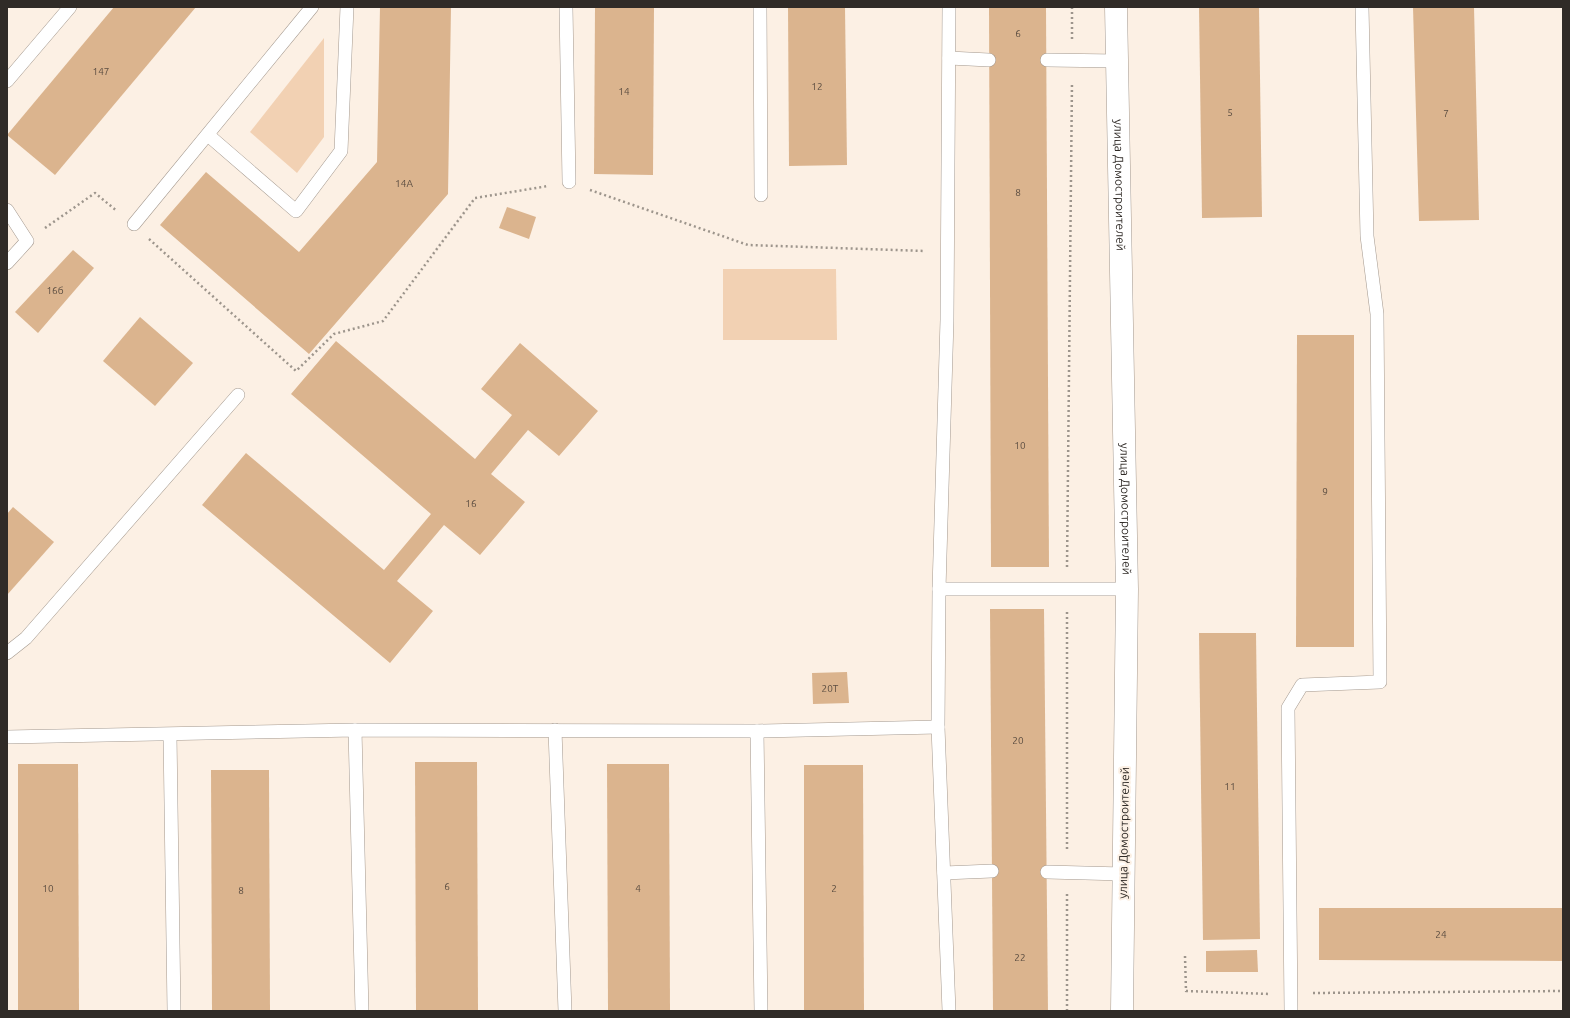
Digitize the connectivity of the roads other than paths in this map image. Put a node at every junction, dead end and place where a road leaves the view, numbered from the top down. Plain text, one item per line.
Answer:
1 (70, 7) edge
2 (312, 7) edge
3 (347, 7) edge
4 (566, 7) edge
5 (760, 7) edge
6 (949, 7) edge
7 (1116, 7) edge
8 (1362, 7) edge
9 (950, 58) junction
10 (989, 60) dead end
11 (1047, 60) dead end
12 (1117, 60) junction
13 (7, 81) edge
14 (208, 135) junction
15 (569, 182) road end
16 (761, 195) dead end
17 (7, 210) edge
18 (134, 224) road end
19 (7, 263) edge
20 (238, 395) dead end
21 (940, 589) junction
22 (1127, 589) junction
23 (7, 653) edge
24 (938, 727) junction
25 (355, 730) junction
26 (555, 730) junction
27 (757, 731) junction
28 (170, 735) junction
29 (7, 737) edge
30 (992, 871) dead end
31 (1047, 872) dead end
32 (944, 873) junction
33 (1123, 874) junction
34 (174, 1011) edge
35 (362, 1011) edge
36 (564, 1011) edge
37 (761, 1011) edge
38 (949, 1011) edge
39 (1122, 1011) edge
40 (1291, 1011) edge

1 - 13 lane
2 - 14 lane
3 - 14 lane
4 - 15 lane
5 - 16 lane
6 - 9 lane
7 - 12 street, улица Домостроителей
8 - 40 lane
9 - 10 lane
9 - 21 lane
11 - 12 lane
12 - 22 street, улица Домостроителей
14 - 18 lane
17 - 19 lane
20 - 23 lane
21 - 22 lane
21 - 24 lane
22 - 33 street, улица Домостроителей
24 - 27 lane
24 - 32 lane
25 - 26 lane
25 - 28 lane
25 - 35 lane
26 - 27 lane
26 - 36 lane
27 - 37 lane
28 - 29 lane
28 - 34 lane
30 - 32 lane
31 - 33 lane
32 - 38 lane
33 - 39 street, улица Домостроителей

